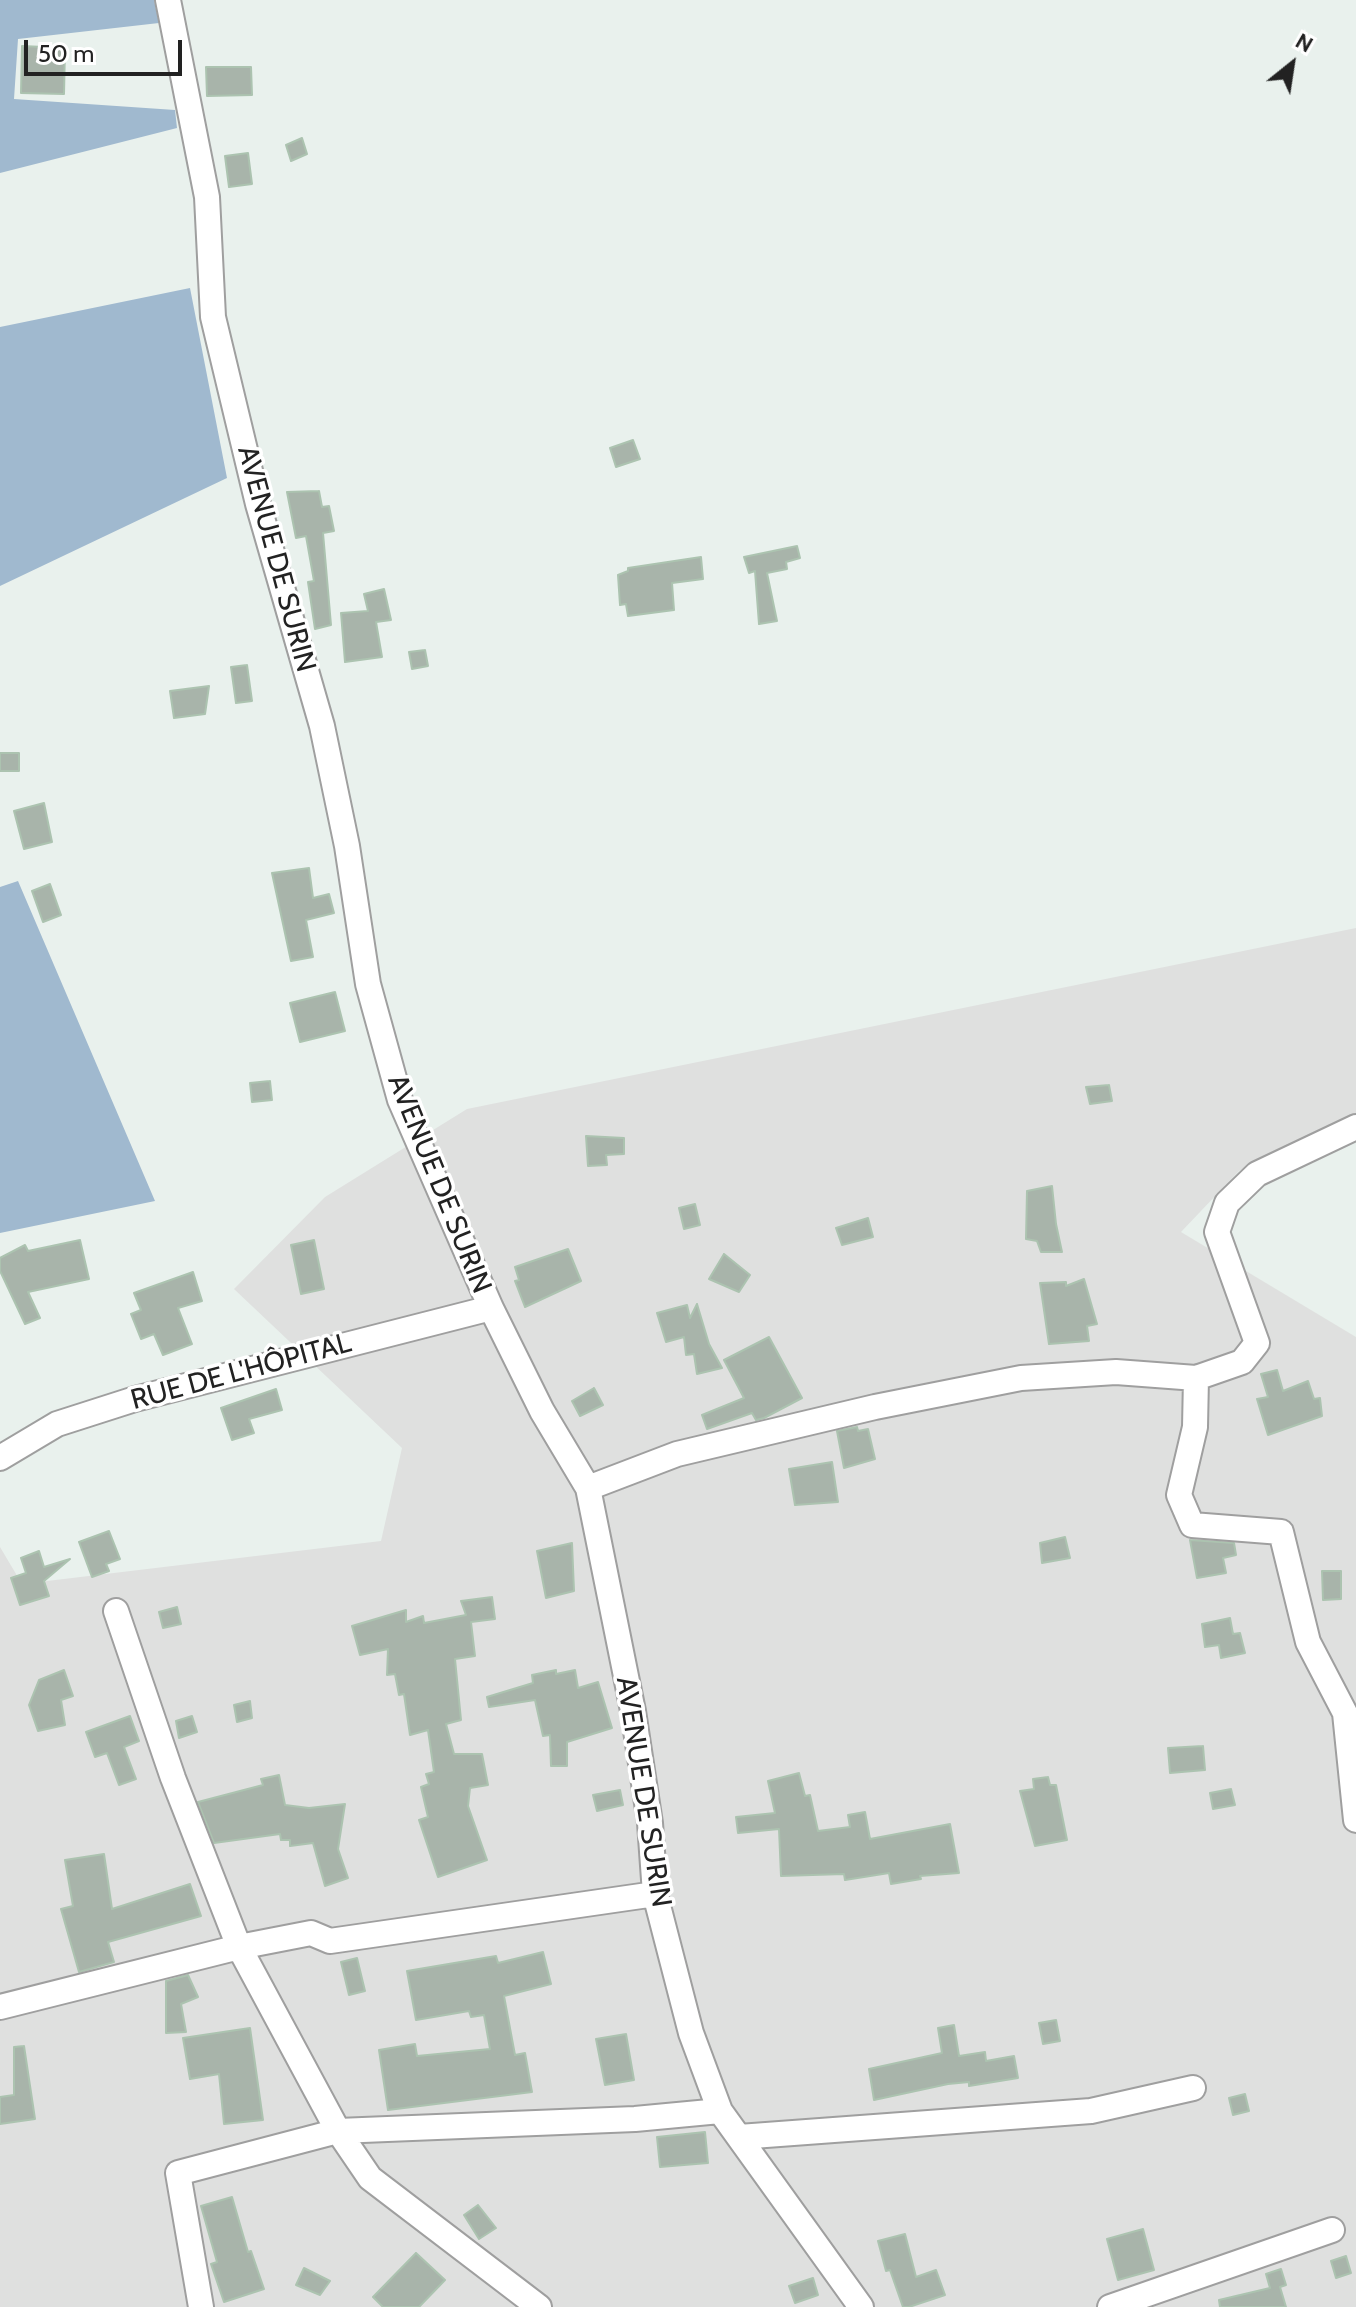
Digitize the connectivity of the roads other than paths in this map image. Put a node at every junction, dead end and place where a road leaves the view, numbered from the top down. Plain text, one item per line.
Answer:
1 (168, 0) edge
2 (1356, 1127) edge
3 (491, 1308) junction
4 (1196, 1378) junction
5 (0, 1458) edge
6 (588, 1488) junction
7 (116, 1611) dead end
8 (1356, 1820) edge
9 (655, 1894) junction
10 (239, 1947) junction
11 (0, 2007) edge
12 (1193, 2088) dead end
13 (720, 2111) junction
14 (338, 2131) junction
15 (739, 2137) junction
16 (1332, 2230) dead end
17 (201, 2307) edge
18 (539, 2307) edge
19 (861, 2307) edge
20 (1110, 2307) edge

1 - 3 street, AVENUE DE SURIN
2 - 4 street
3 - 5 street, RUE DE L'HÔPITAL
3 - 6 street, AVENUE DE SURIN
4 - 6 street
4 - 8 street
6 - 9 street, AVENUE DE SURIN
7 - 10 street
9 - 10 street
9 - 13 street, AVENUE DE SURIN
10 - 11 street
10 - 14 street
12 - 15 street
13 - 14 street
13 - 15 street, AVENUE DE SURIN
14 - 17 street
14 - 18 street
15 - 19 street, AVENUE DE SURIN
16 - 20 street

